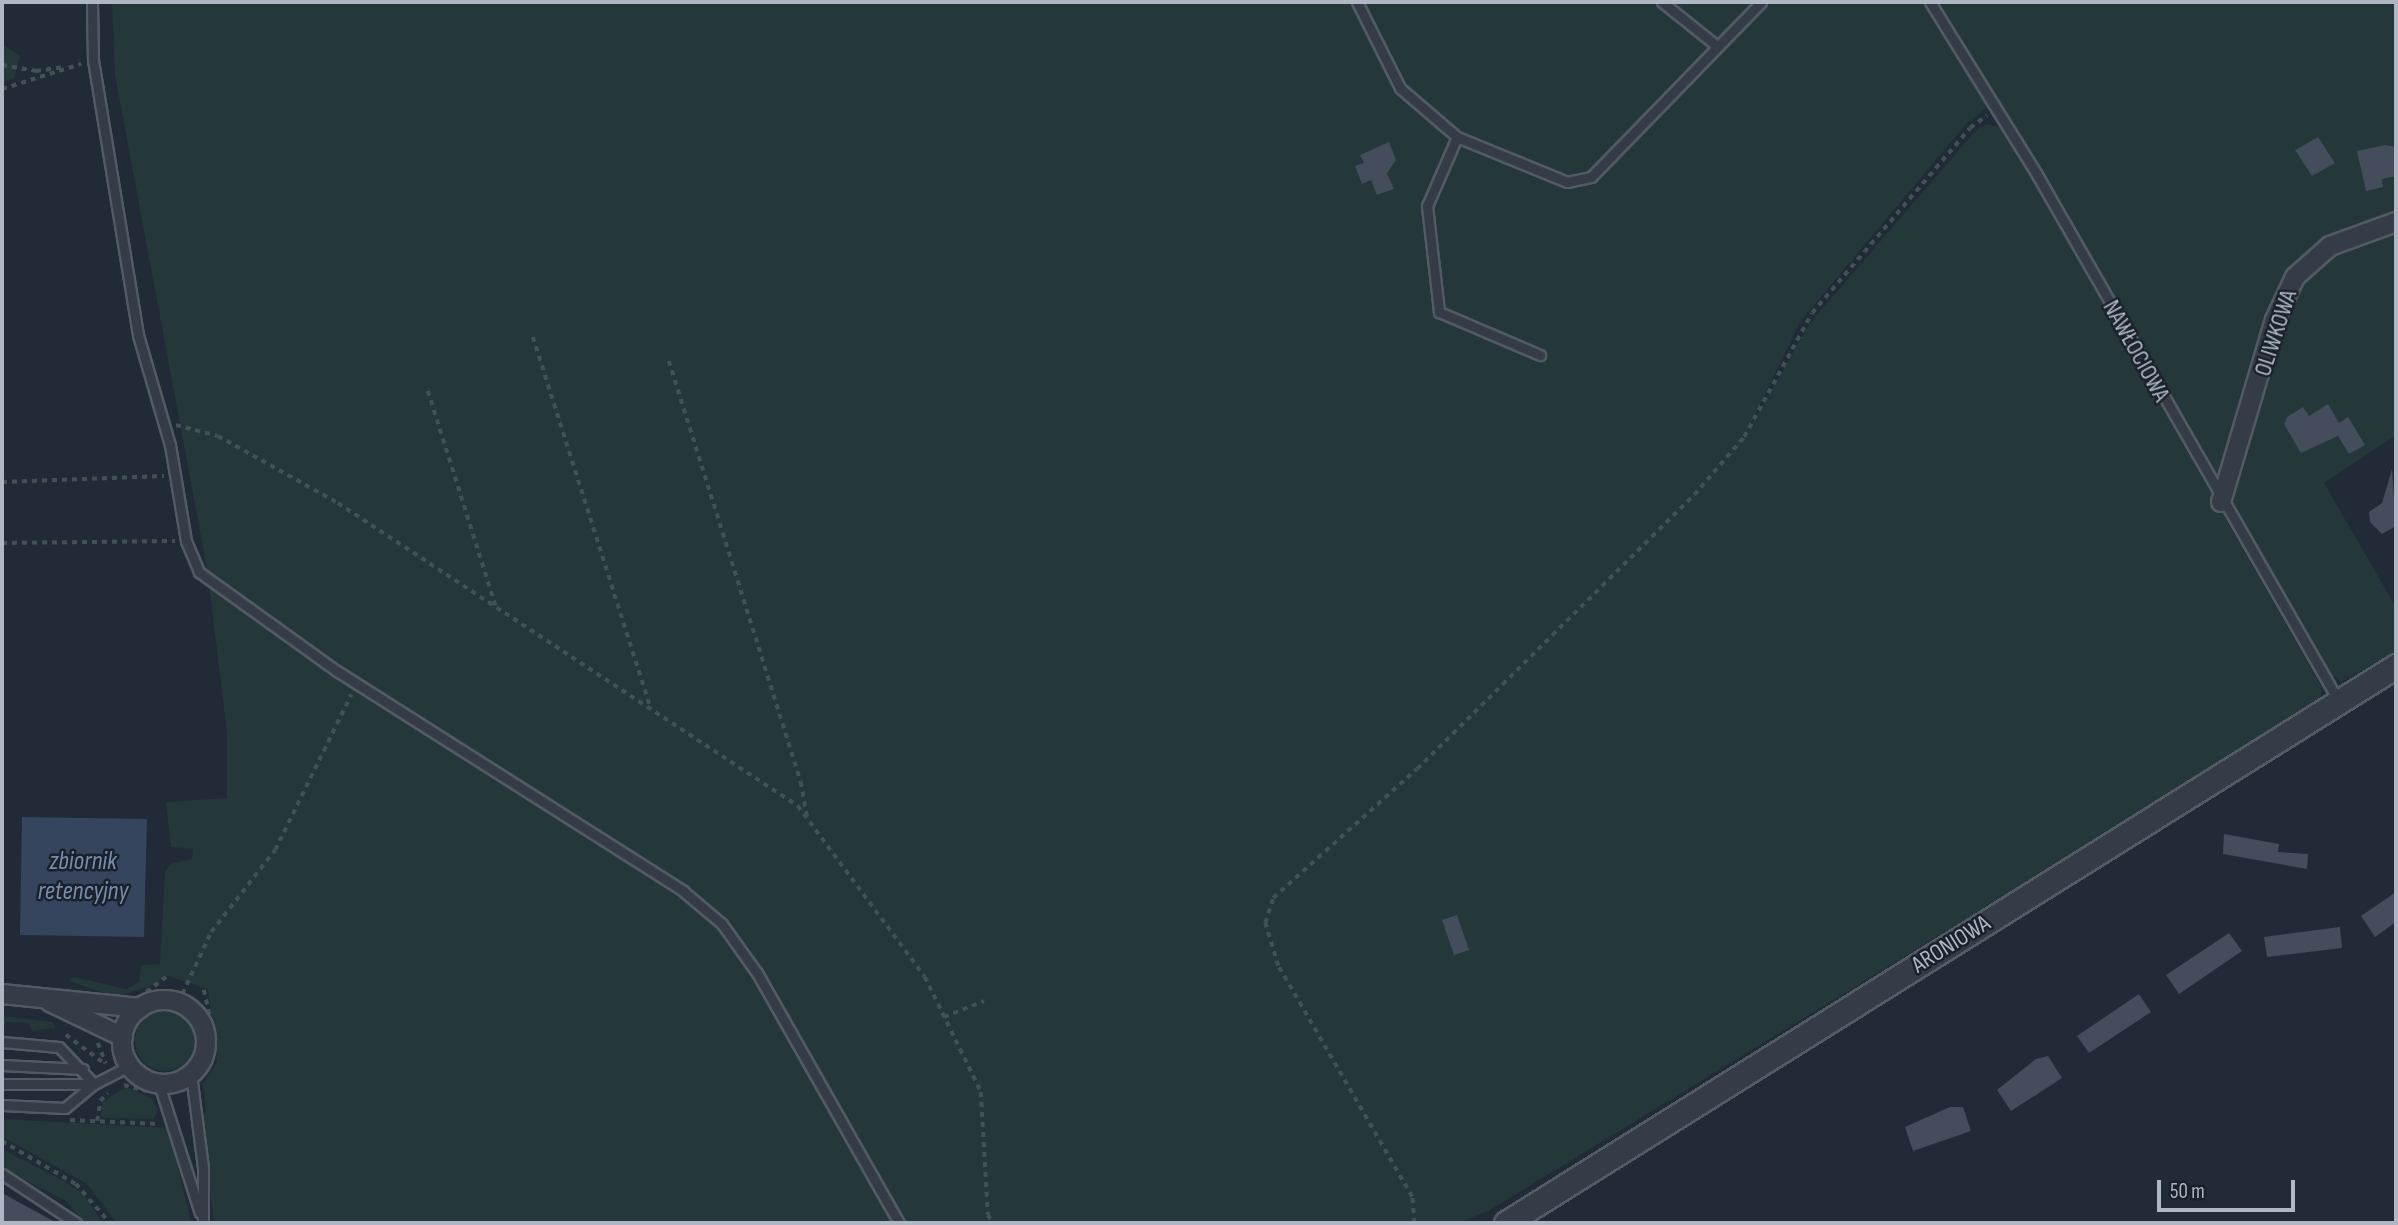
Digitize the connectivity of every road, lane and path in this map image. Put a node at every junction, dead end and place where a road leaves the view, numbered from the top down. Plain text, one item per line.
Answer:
1 (92, 2) edge
2 (1357, 2) edge
3 (1662, 2) edge
4 (1761, 2) edge
5 (1930, 2) edge
6 (1717, 47) junction
7 (93, 60) junction
8 (2, 65) edge
9 (77, 65) junction
10 (2, 89) edge
11 (1999, 111) junction
12 (1457, 137) junction
13 (2396, 222) edge
14 (533, 337) dead end
15 (1540, 355) dead end
16 (669, 361) dead end
17 (428, 391) dead end
18 (161, 421) junction
19 (173, 476) junction
20 (2, 482) edge
21 (2221, 502) junction
22 (186, 541) junction
23 (2, 542) edge
24 (497, 608) junction
25 (2396, 666) edge
26 (357, 683) junction
27 (2339, 702) junction
28 (652, 710) junction
29 (807, 818) junction
30 (204, 990) dead end
31 (2, 994) edge
32 (43, 999) junction
33 (984, 1001) dead end
34 (178, 1003) junction
35 (140, 1008) junction
36 (944, 1017) junction
37 (123, 1037) junction
38 (2, 1042) edge
39 (2, 1065) edge
40 (129, 1066) junction
41 (83, 1069) junction
42 (195, 1080) junction
43 (2, 1084) edge
44 (94, 1084) junction
45 (155, 1089) junction
46 (2, 1105) edge
47 (162, 1113) dead end
48 (2, 1141) edge
49 (2, 1174) edge
50 (203, 1222) edge
51 (76, 1223) edge
52 (110, 1223) edge
53 (899, 1223) edge
54 (993, 1223) edge
55 (1414, 1223) edge
56 (1506, 1223) edge

1 - 7 lane
2 - 12 lane
3 - 6 lane
4 - 6 lane
5 - 11 lane, NAWŁOCIOWA
6 - 12 lane
7 - 9 path
7 - 18 lane
8 - 9 path
9 - 10 path
11 - 21 lane, NAWŁOCIOWA
11 - 55 path
12 - 15 lane
13 - 21 street, OLIWKOWA
14 - 28 path
16 - 29 path
17 - 24 path
18 - 19 lane
18 - 24 path
19 - 20 path
19 - 22 lane
21 - 27 lane, NAWŁOCIOWA
22 - 23 path
22 - 26 lane
24 - 28 path
25 - 27 street, ARONIOWA
26 - 34 path
26 - 53 lane
27 - 56 street, ARONIOWA
28 - 29 path
29 - 36 path
30 - 42 path
31 - 32 street
32 - 35 street
32 - 37 street
33 - 36 path
34 - 35 street
34 - 42 street
35 - 37 street
36 - 54 path
37 - 40 street
38 - 41 lane
39 - 41 lane
40 - 44 lane
40 - 45 street
41 - 44 lane
42 - 45 street
42 - 50 lane
43 - 44 lane
44 - 46 lane
45 - 47 path
45 - 50 lane
48 - 52 path
49 - 51 lane

